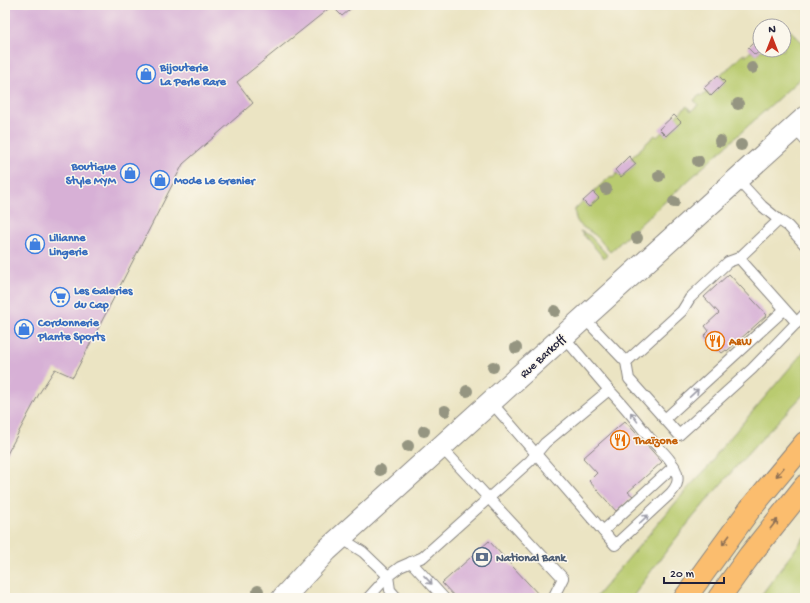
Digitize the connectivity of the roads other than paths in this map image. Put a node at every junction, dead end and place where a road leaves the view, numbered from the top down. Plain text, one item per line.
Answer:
1 (801, 129) edge
2 (737, 179) junction
3 (779, 220) junction
4 (805, 245) edge
5 (739, 258) junction
6 (784, 310) junction
7 (805, 314) edge
8 (584, 318) junction
9 (797, 323) junction
10 (563, 336) junction
11 (626, 362) junction
12 (609, 390) junction
13 (491, 402) junction
14 (665, 419) junction
15 (805, 443) edge
16 (441, 447) junction
17 (537, 453) junction
18 (674, 466) junction
19 (805, 486) edge
20 (488, 499) junction
21 (603, 531) junction
22 (341, 538) junction
23 (411, 562) junction
24 (388, 576) junction
25 (686, 596) edge
26 (283, 598) edge
27 (368, 598) edge
28 (397, 598) edge
29 (444, 598) edge
30 (553, 598) edge
31 (719, 598) edge

1 - 2 street, Rue Barkoff
2 - 3 lane
2 - 8 street, Rue Barkoff
3 - 4 lane
3 - 5 lane
5 - 6 lane
5 - 11 lane
6 - 9 lane
14 -> 6 lane
7 - 9 lane
8 - 10 street, Rue Barkoff
8 - 11 lane
9 - 14 lane
10 - 12 lane
10 - 13 street, Rue Barkoff
11 - 14 lane
12 - 17 lane
18 -> 12 lane
13 - 16 street, Rue Barkoff
13 - 17 lane
15 -> 25 highway
16 - 20 lane
16 - 22 street, Rue Barkoff
17 - 20 lane
17 - 21 lane
18 - 21 lane
21 -> 18 lane
31 -> 19 highway
20 - 23 lane
20 - 30 lane
22 - 24 lane
22 - 26 street, Rue Barkoff
23 - 24 lane
23 -> 29 lane
24 - 27 lane
24 - 28 lane

